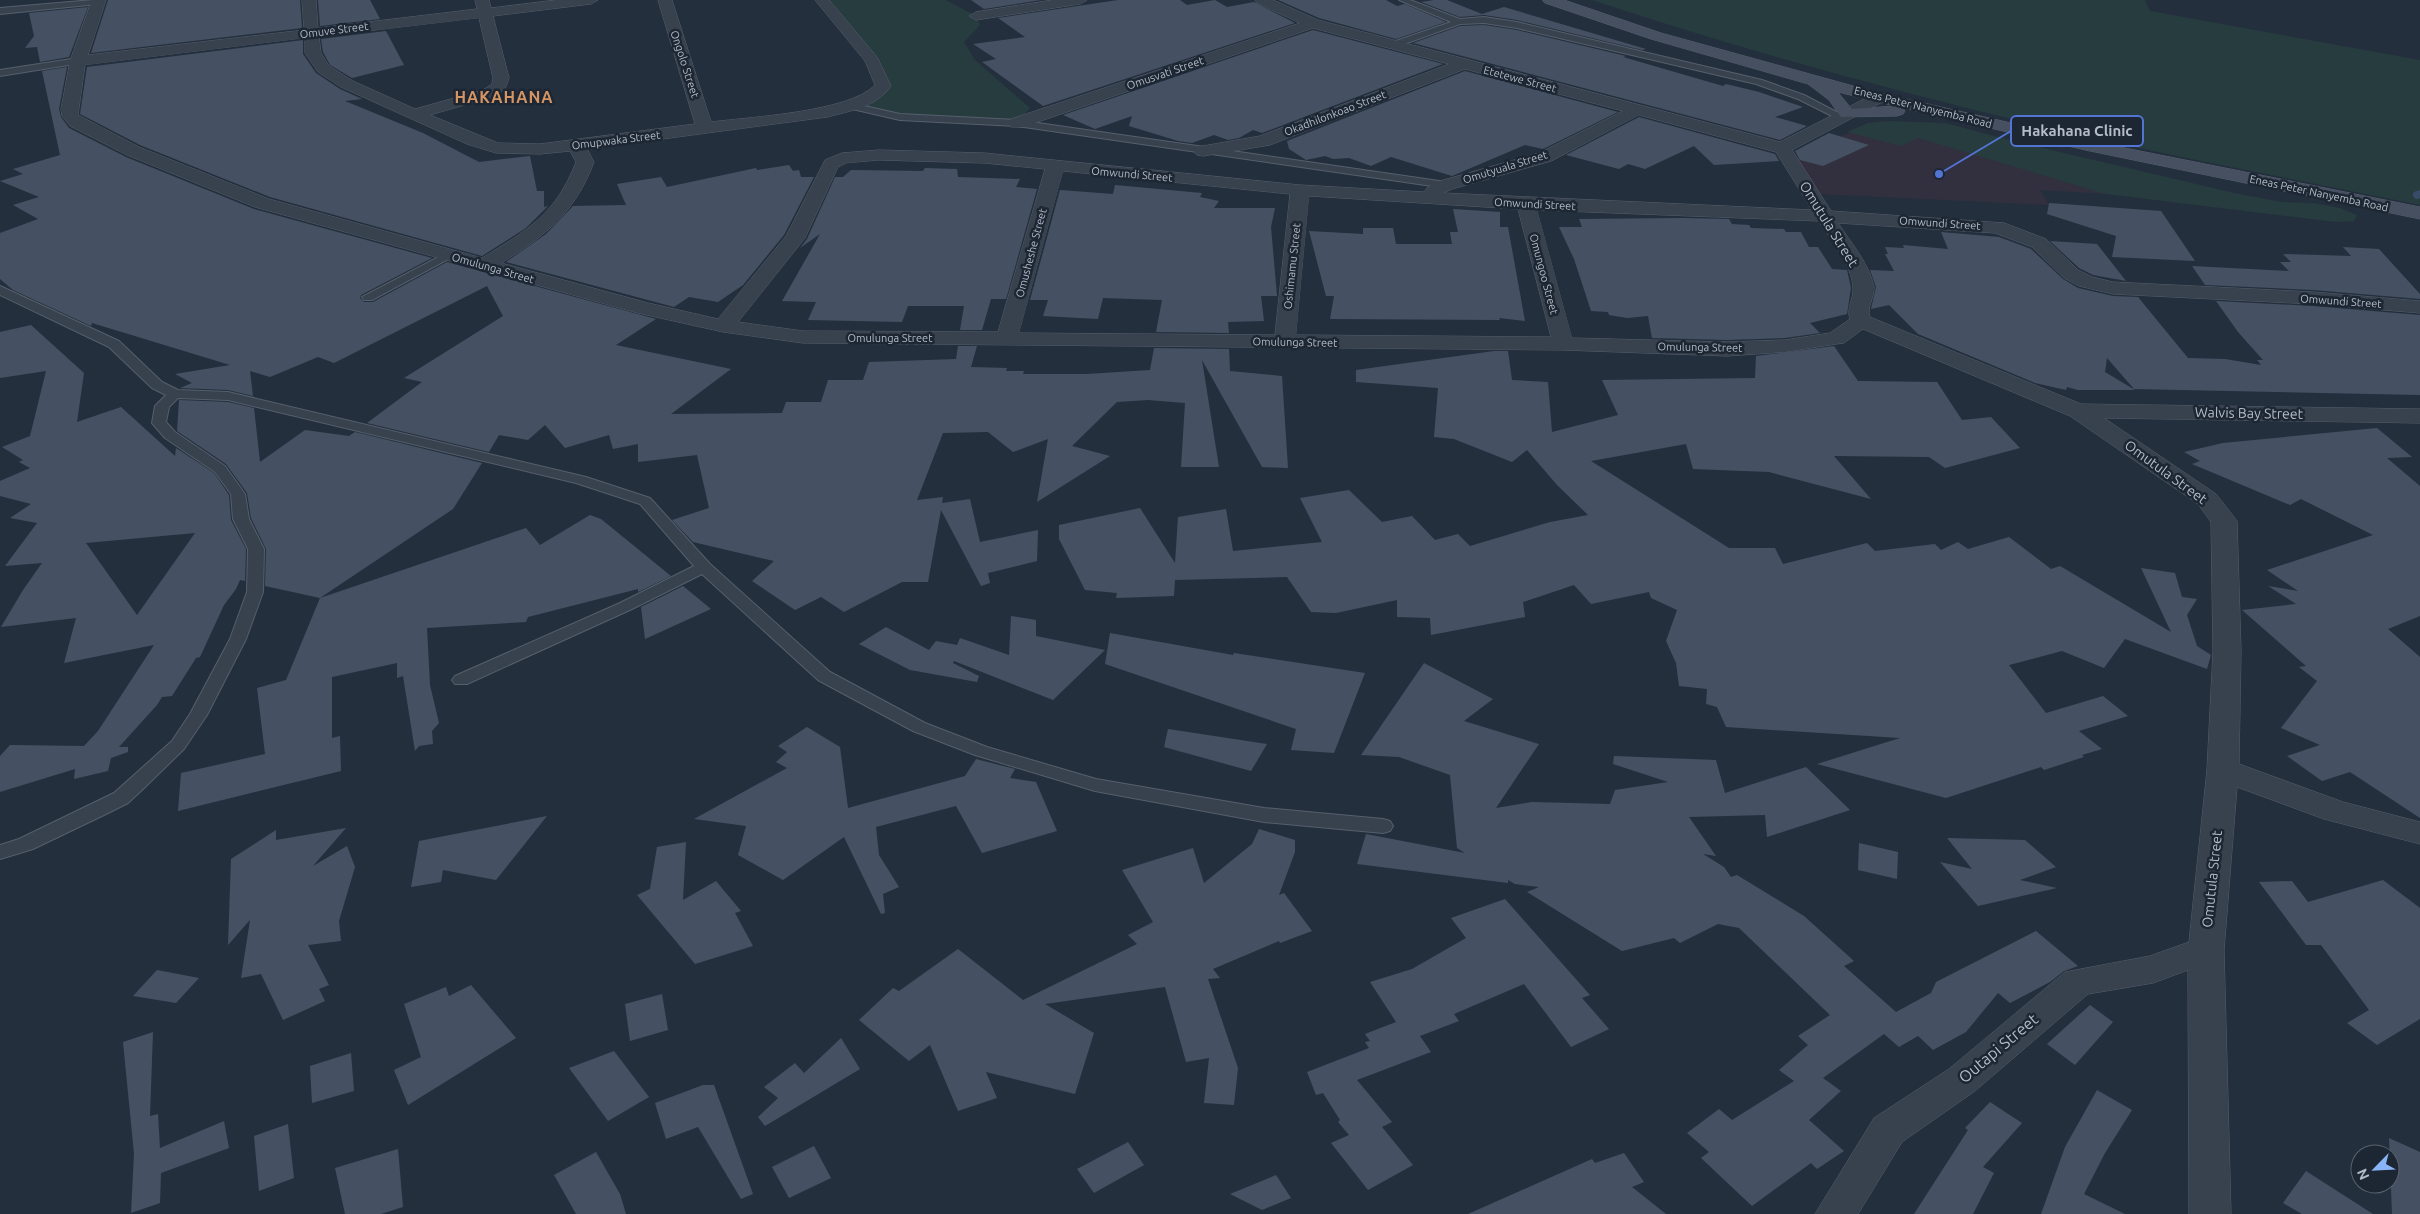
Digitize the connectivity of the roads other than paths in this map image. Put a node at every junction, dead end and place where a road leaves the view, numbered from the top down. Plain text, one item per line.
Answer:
1 (19, 0) edge
2 (310, 0) edge
3 (591, 0) edge
4 (664, 0) edge
5 (822, 0) edge
6 (1080, 0) edge
7 (1262, 0) edge
8 (1403, 0) edge
9 (1550, 0) edge
10 (99, 1) edge
11 (482, 6) edge
12 (11, 10) junction
13 (0, 12) edge
14 (976, 16) dead end
15 (1459, 22) junction
16 (1313, 23) junction
17 (310, 32) junction
18 (1393, 45) junction
19 (78, 61) junction
20 (1463, 64) junction
21 (0, 73) edge
22 (1811, 80) junction
23 (1880, 97) junction
24 (851, 106) junction
25 (1637, 110) junction
26 (414, 114) junction
27 (1844, 115) junction
28 (1953, 116) junction
29 (1016, 123) junction
30 (705, 128) junction
31 (576, 145) junction
32 (1782, 148) junction
33 (1203, 151) junction
34 (1054, 166) junction
35 (1446, 185) junction
36 (1300, 190) junction
37 (1429, 198) junction
38 (1526, 204) junction
39 (2420, 213) edge
40 (1824, 216) junction
41 (448, 255) junction
42 (484, 265) junction
43 (0, 290) edge
44 (368, 298) dead end
45 (2420, 307) edge
46 (1861, 321) junction
47 (723, 326) junction
48 (1007, 339) junction
49 (1285, 342) junction
50 (1563, 344) junction
51 (175, 394) junction
52 (2078, 411) junction
53 (2420, 416) edge
54 (704, 567) junction
55 (461, 680) dead end
56 (2223, 770) junction
57 (1383, 826) dead end
58 (2420, 833) edge
59 (0, 852) edge
60 (2206, 950) junction
61 (1836, 1214) edge
62 (2210, 1214) edge

1 - 12 lane
2 - 17 street, Omupwaka Street
3 - 11 street, Omuve Street
4 - 30 street, Ongolo Street
5 - 24 street, Omupwaka Street
6 - 14 street
7 - 16 street, Etetewe Street
8 - 15 lane
9 - 22 main road, Eneas Peter Nanyemba Road
10 - 12 lane
10 - 19 street, Omulunga Street
11 - 17 street, Omuve Street
11 - 26 street
12 - 13 lane
15 - 18 lane
15 - 27 lane
16 - 18 street, Etetewe Street
16 - 29 street, Omusvati Street
17 - 19 street, Omuve Street
17 - 26 street, Omupwaka Street
18 - 20 street, Etetewe Street
19 - 21 lane
19 - 41 street, Omulunga Street
20 - 25 street, Etetewe Street
20 - 33 street, Okadhilonkoao Street
22 - 23 main road, Eneas Peter Nanyemba Road
22 - 27 main road
23 - 27 street
23 - 28 main road, Eneas Peter Nanyemba Road
24 - 29 lane
24 - 30 street, Omupwaka Street
25 - 32 street, Etetewe Street
25 - 35 street, Omutyuala Street
26 - 31 street, Omupwaka Street
27 - 28 main road
27 - 32 street
28 - 39 main road, Eneas Peter Nanyemba Road
29 - 33 lane
30 - 31 street, Omupwaka Street
31 - 42 street
32 - 40 street, Omutula Street
33 - 35 lane
34 - 36 street, Omwundi Street
34 - 47 street, Omwundi Street
34 - 48 street, Omusheshe Street
35 - 37 street, Omutyuala Street
36 - 37 street, Omwundi Street
36 - 49 street, Oshimamu Street
37 - 38 street, Omwundi Street
38 - 40 street, Omwundi Street
38 - 50 street, Omungoo Street
40 - 45 street, Omwundi Street
40 - 46 street, Omutula Street
41 - 42 street, Omulunga Street
41 - 44 lane
42 - 47 street, Omulunga Street
43 - 51 lane
46 - 50 street, Omulunga Street
46 - 52 street, Omutula Street
47 - 48 street, Omulunga Street
48 - 49 street, Omulunga Street
49 - 50 street, Omulunga Street
51 - 54 lane
51 - 59 lane
52 - 53 street, Walvis Bay Street
52 - 56 street, Omutula Street
54 - 55 lane
54 - 57 lane
56 - 58 street
56 - 60 street, Omutula Street
60 - 61 street, Outapi Street
60 - 62 street, Omutula Street

